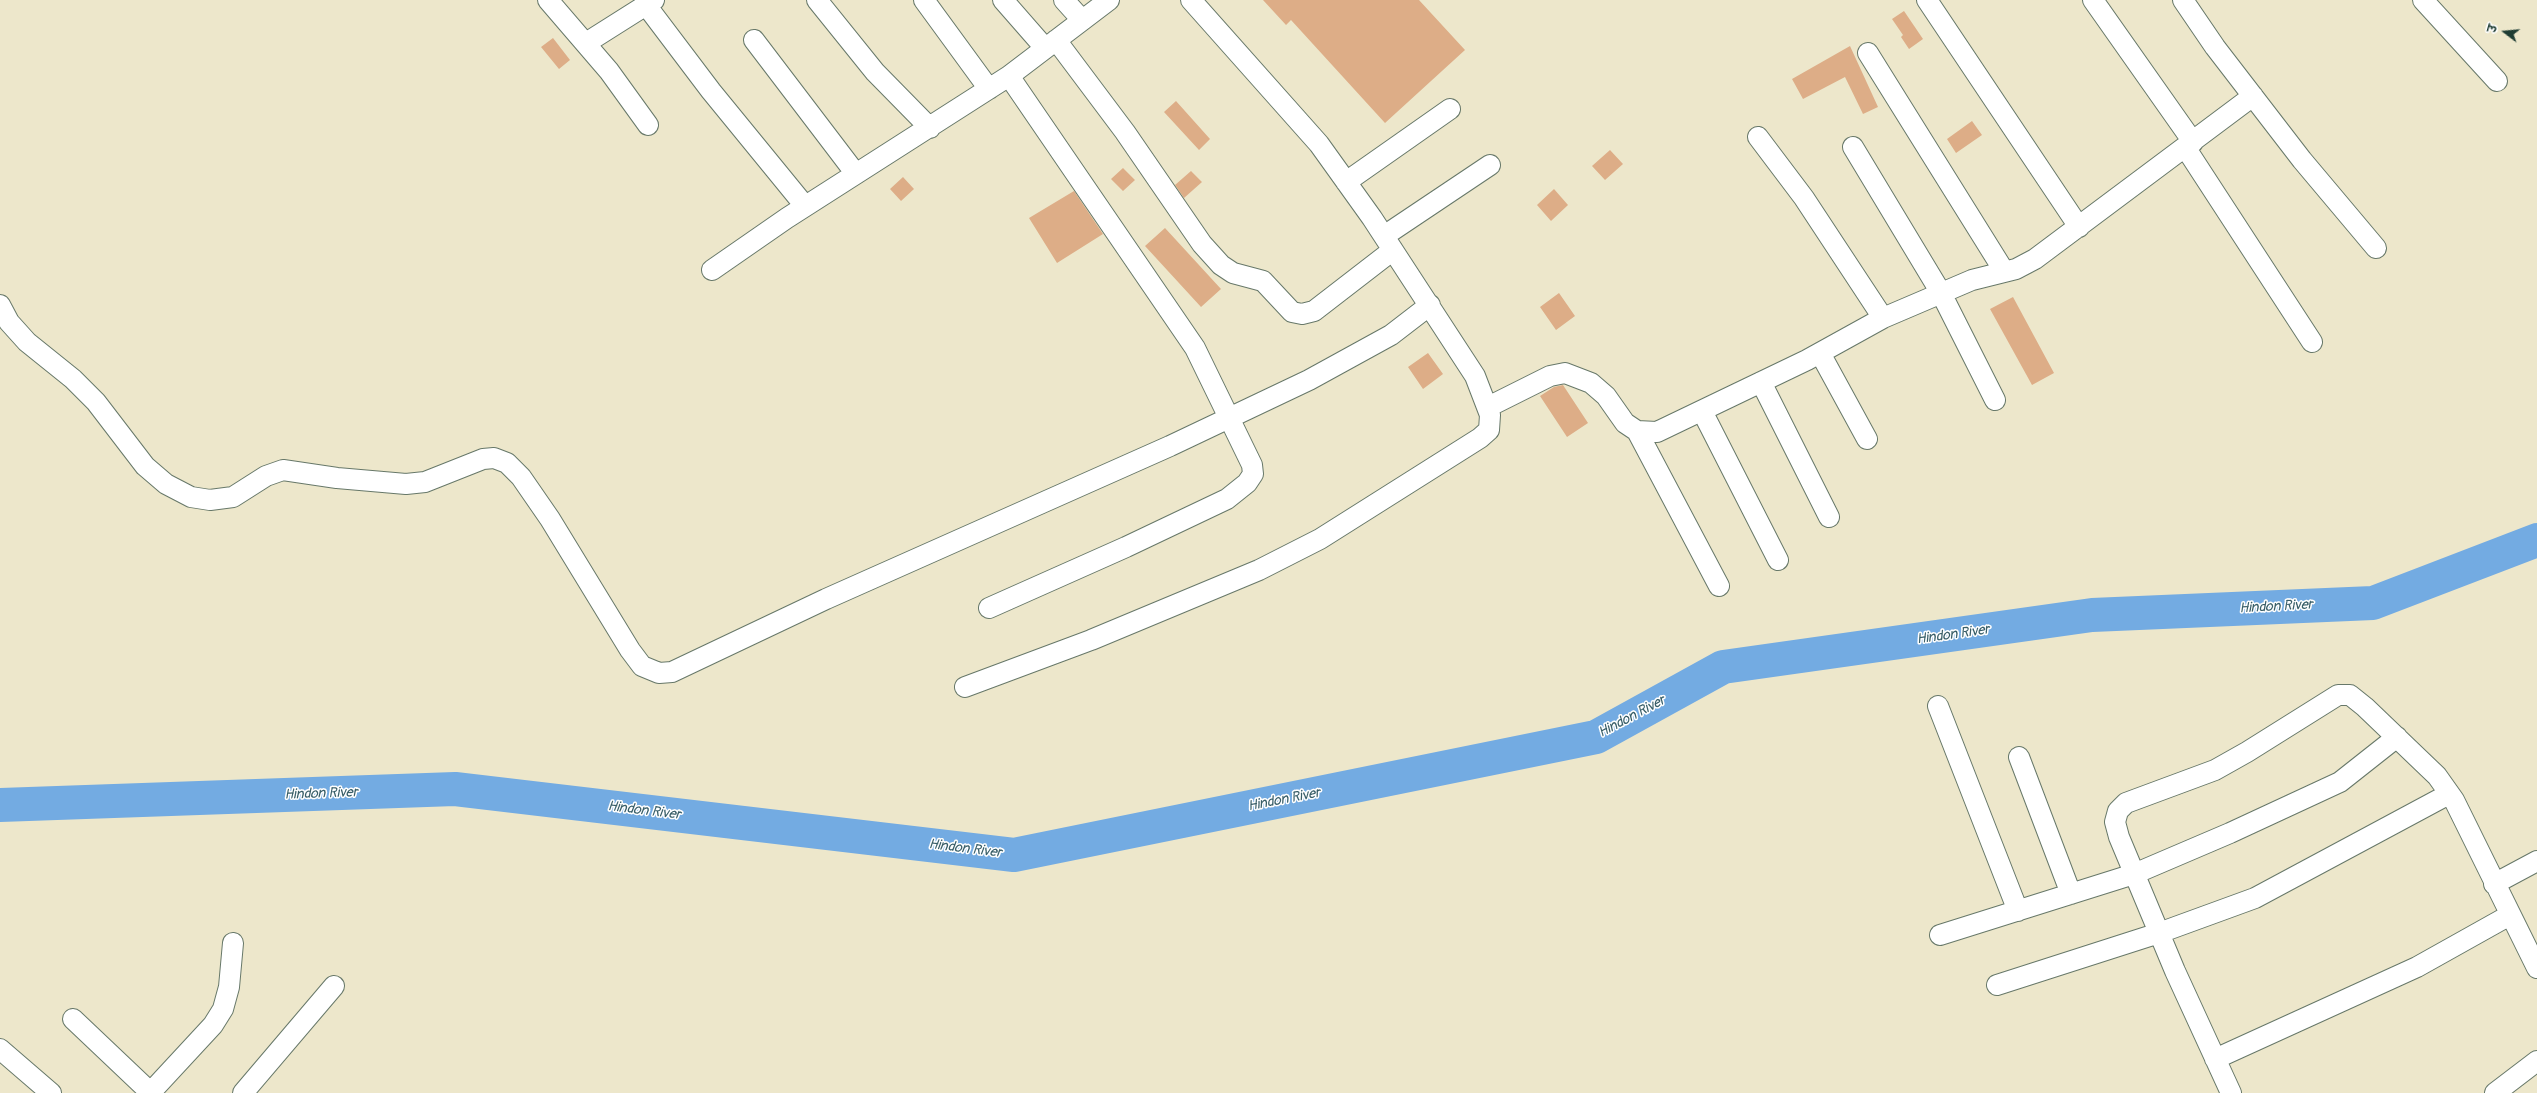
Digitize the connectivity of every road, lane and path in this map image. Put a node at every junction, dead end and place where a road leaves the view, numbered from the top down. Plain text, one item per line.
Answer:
1 (548, 0) edge
2 (817, 0) edge
3 (924, 0) edge
4 (1003, 0) edge
5 (1064, 0) edge
6 (1109, 0) edge
7 (1191, 0) edge
8 (2093, 0) edge
9 (2183, 0) edge
10 (2423, 0) edge
11 (1935, 2) edge
12 (650, 3) edge
13 (1082, 20) junction
14 (754, 40) dead end
15 (586, 43) junction
16 (1051, 44) junction
17 (1868, 53) dead end
18 (1009, 76) junction
19 (2497, 81) dead end
20 (989, 89) junction
21 (2253, 96) junction
22 (1450, 109) dead end
23 (648, 125) dead end
24 (930, 128) junction
25 (1758, 136) dead end
26 (2189, 145) junction
27 (1853, 147) dead end
28 (1490, 165) dead end
29 (856, 174) junction
30 (1346, 182) junction
31 (805, 206) junction
32 (2079, 227) junction
33 (1389, 243) junction
34 (2376, 248) dead end
35 (712, 270) dead end
36 (2004, 271) junction
37 (1941, 293) junction
38 (0, 305) edge
39 (1430, 305) junction
40 (1883, 318) junction
41 (2312, 342) dead end
42 (1820, 353) junction
43 (1761, 382) junction
44 (1995, 400) dead end
45 (1488, 407) junction
46 (1702, 411) junction
47 (1229, 418) junction
48 (1637, 431) junction
49 (1867, 439) dead end
50 (1829, 517) dead end
51 (1778, 560) dead end
52 (1719, 586) dead end
53 (989, 608) dead end
54 (965, 687) dead end
55 (1938, 706) dead end
56 (2397, 737) junction
57 (2019, 757) dead end
58 (2449, 794) junction
59 (2537, 861) edge
60 (2134, 874) junction
61 (2494, 884) junction
62 (2071, 894) junction
63 (2018, 911) junction
64 (2510, 915) junction
65 (2159, 933) junction
66 (1940, 935) dead end
67 (233, 943) dead end
68 (2537, 968) edge
69 (334, 986) dead end
70 (1997, 986) dead end
71 (73, 1019) dead end
72 (0, 1049) edge
73 (2215, 1059) junction
74 (2537, 1061) edge
75 (51, 1093) edge
76 (150, 1093) edge
77 (242, 1093) edge
78 (2231, 1093) edge
79 (2495, 1093) edge

1 - 15 street
2 - 24 street
3 - 20 street
4 - 16 street
5 - 13 street
6 - 13 street
7 - 30 street
8 - 26 street
9 - 21 street
10 - 19 street
11 - 32 street
12 - 15 street
12 - 31 street
13 - 16 street
14 - 29 street
15 - 23 street
16 - 18 street
16 - 33 street
17 - 36 street
18 - 20 street
18 - 47 street
20 - 24 street
21 - 26 street
21 - 34 street
22 - 30 street
24 - 29 street
25 - 40 street
26 - 32 street
26 - 41 street
27 - 37 street
28 - 33 street
29 - 31 street
30 - 33 street
31 - 35 street
32 - 36 street
33 - 39 street
36 - 37 street
37 - 40 street
37 - 44 street
38 - 47 street
39 - 45 street
39 - 47 street
40 - 42 street
42 - 43 street
42 - 49 street
43 - 46 street
43 - 50 street
45 - 48 street
45 - 54 street
46 - 48 street
46 - 51 street
47 - 53 street
48 - 52 street
55 - 63 street
56 - 58 street
56 - 60 street
56 - 60 street
57 - 62 street
58 - 61 street
58 - 65 street
59 - 61 street
60 - 62 street
60 - 65 street
61 - 64 street
62 - 63 street
63 - 66 street
64 - 68 street
64 - 73 street
65 - 70 street
65 - 73 street
67 - 76 street
69 - 77 street
71 - 76 street
72 - 75 street
73 - 78 street
74 - 79 street

